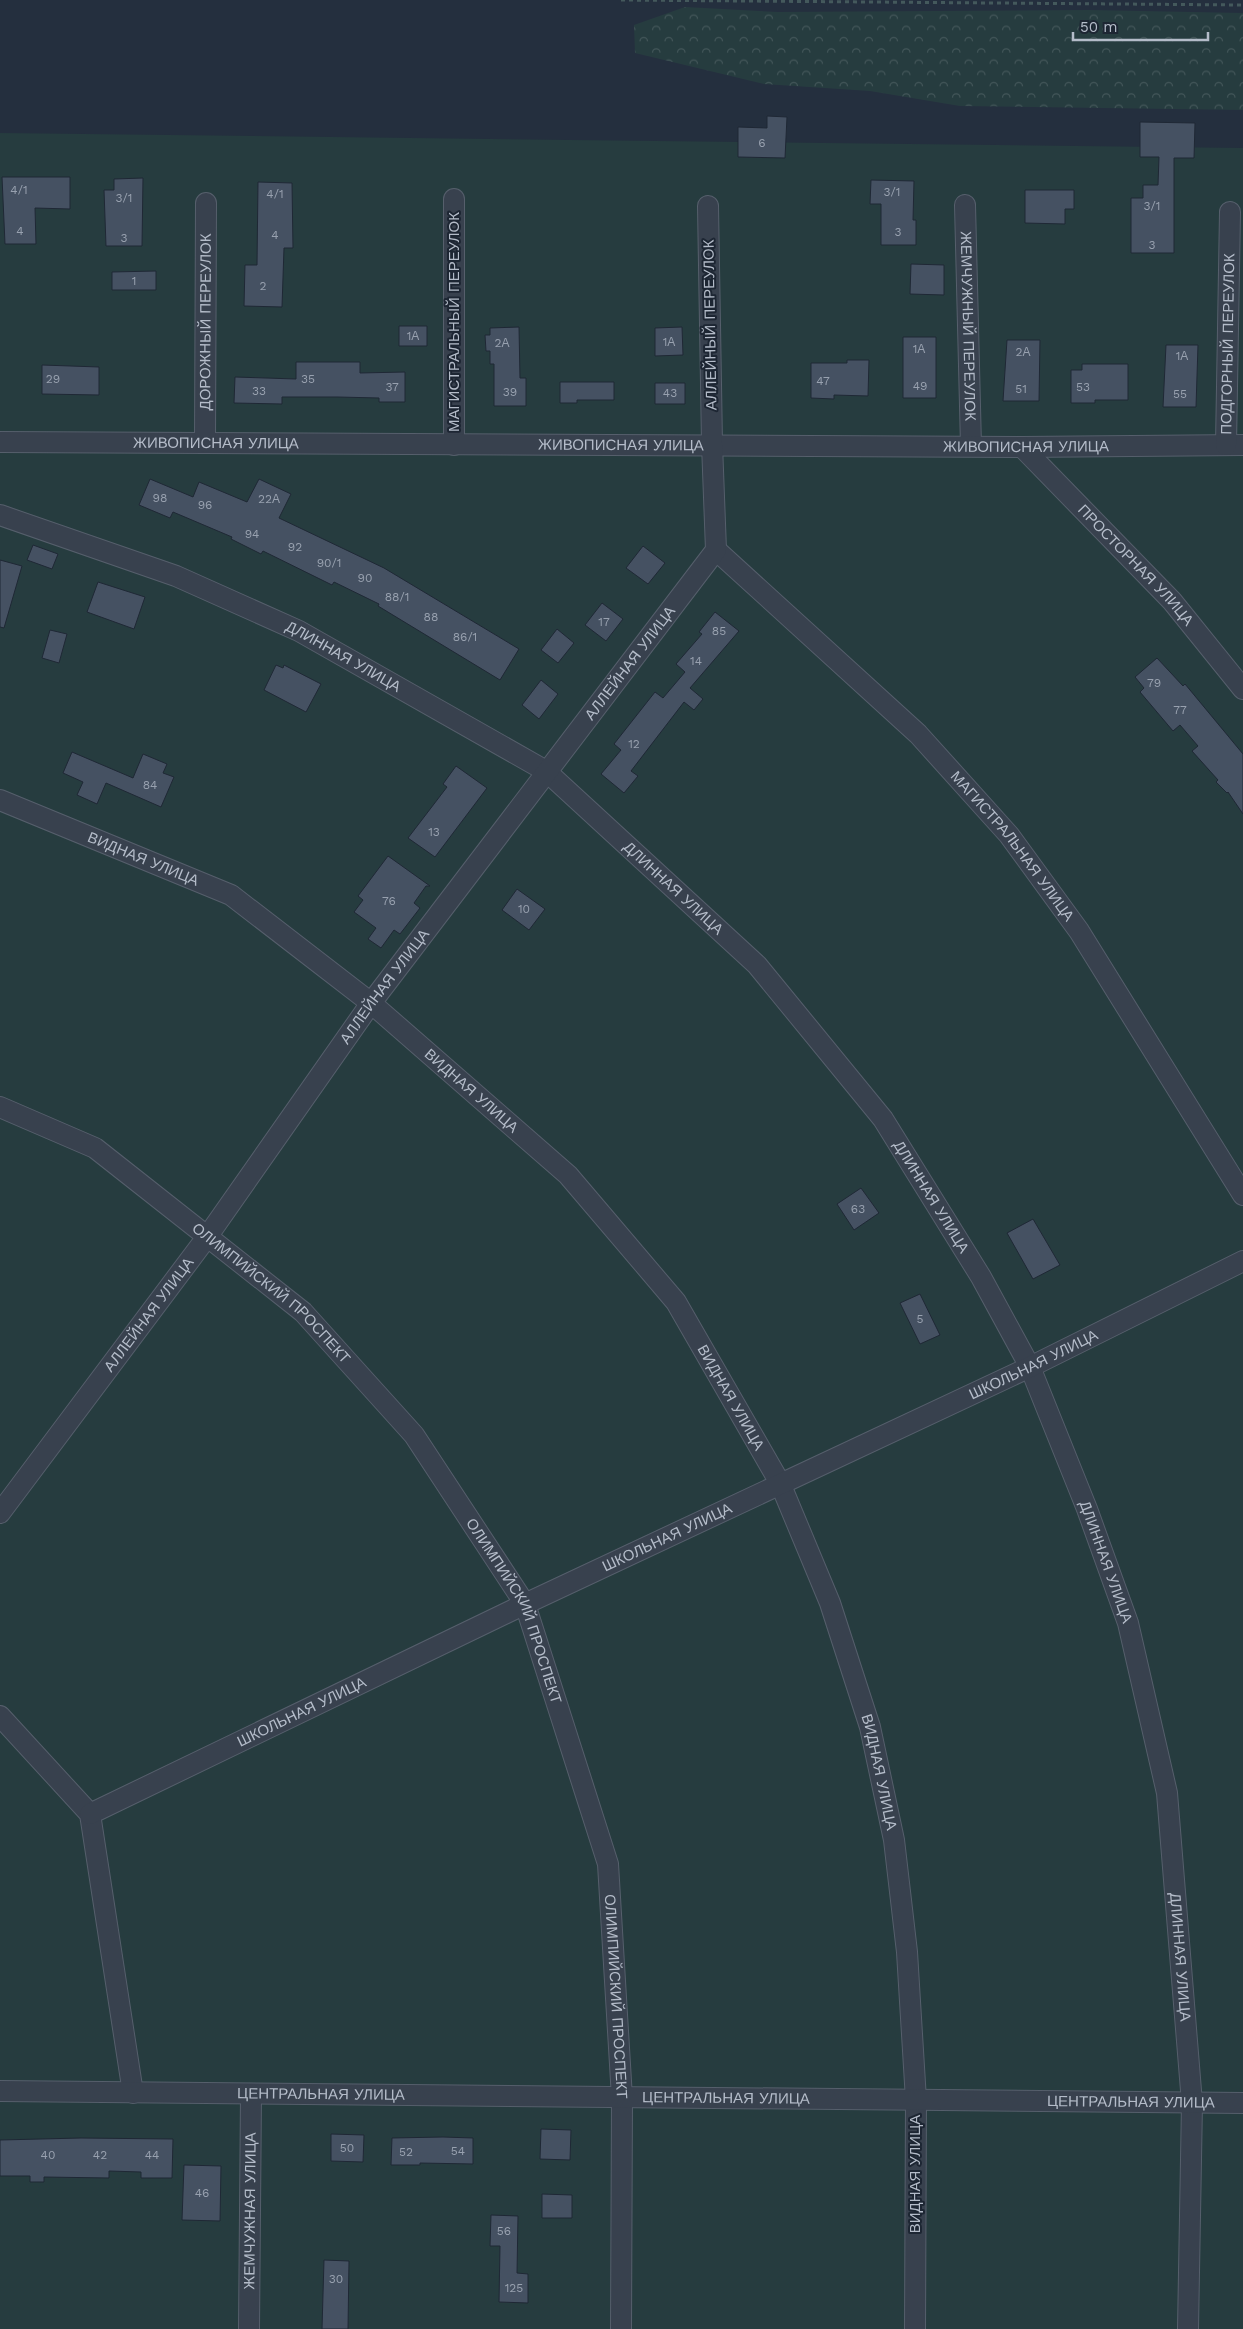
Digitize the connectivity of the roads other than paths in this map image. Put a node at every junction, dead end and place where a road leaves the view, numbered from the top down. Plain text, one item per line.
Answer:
1 (454, 199) dead end
2 (206, 202) dead end
3 (965, 205) dead end
4 (708, 206) dead end
5 (1230, 212) dead end
6 (0, 442) edge
7 (205, 442) junction
8 (712, 444) junction
9 (454, 445) junction
10 (1234, 445) edge
11 (971, 446) junction
12 (1022, 447) junction
13 (0, 515) edge
14 (716, 550) junction
15 (1243, 689) edge
16 (546, 770) junction
17 (0, 800) edge
18 (371, 1003) junction
19 (0, 1108) edge
20 (1243, 1195) edge
21 (207, 1237) junction
22 (1243, 1261) edge
23 (1030, 1367) junction
24 (780, 1483) junction
25 (0, 1513) edge
26 (525, 1604) junction
27 (0, 1716) edge
28 (90, 1814) junction
29 (0, 2091) edge
30 (133, 2093) junction
31 (251, 2094) junction
32 (622, 2098) junction
33 (916, 2100) junction
34 (1192, 2103) junction
35 (1243, 2103) edge
36 (249, 2329) edge
37 (621, 2329) edge
38 (914, 2329) edge
39 (1188, 2329) edge

1 - 9 street, МАГИСТРАЛЬНЫЙ ПЕРЕУЛОК
2 - 7 street, ДОРОЖНЫЙ ПЕРЕУЛОК
3 - 11 street, ЖЕМЧУЖНЫЙ ПЕРЕУЛОК
4 - 8 street, АЛЛЕЙНЫЙ ПЕРЕУЛОК
5 - 10 street, ПОДГОРНЫЙ ПЕРЕУЛОК
6 - 7 street, ЖИВОПИСНАЯ УЛИЦА
7 - 9 street, ЖИВОПИСНАЯ УЛИЦА
8 - 9 street, ЖИВОПИСНАЯ УЛИЦА
8 - 11 street, ЖИВОПИСНАЯ УЛИЦА
8 - 14 street
10 - 12 street, ЖИВОПИСНАЯ УЛИЦА
11 - 12 street, ЖИВОПИСНАЯ УЛИЦА
12 - 15 street, ПРОСТОРНАЯ УЛИЦА
13 - 16 street, ДЛИННАЯ УЛИЦА
14 - 16 street, АЛЛЕЙНАЯ УЛИЦА
14 - 20 street, МАГИСТРАЛЬНАЯ УЛИЦА
16 - 18 street, АЛЛЕЙНАЯ УЛИЦА
16 - 23 street, ДЛИННАЯ УЛИЦА
17 - 18 street, ВИДНАЯ УЛИЦА
18 - 21 street, АЛЛЕЙНАЯ УЛИЦА
18 - 24 street, ВИДНАЯ УЛИЦА
19 - 21 street, ОЛИМПИЙСКИЙ ПРОСПЕКТ
21 - 25 street, АЛЛЕЙНАЯ УЛИЦА
21 - 26 street, ОЛИМПИЙСКИЙ ПРОСПЕКТ
22 - 23 street, ШКОЛЬНАЯ УЛИЦА
23 - 24 street, ШКОЛЬНАЯ УЛИЦА
23 - 34 street, ДЛИННАЯ УЛИЦА
24 - 26 street, ШКОЛЬНАЯ УЛИЦА
24 - 33 street, ВИДНАЯ УЛИЦА
26 - 28 street, ШКОЛЬНАЯ УЛИЦА
26 - 32 street, ОЛИМПИЙСКИЙ ПРОСПЕКТ
27 - 28 street
28 - 30 street
29 - 30 street, ЦЕНТРАЛЬНАЯ УЛИЦА
30 - 31 street, ЦЕНТРАЛЬНАЯ УЛИЦА
31 - 32 street, ЦЕНТРАЛЬНАЯ УЛИЦА
31 - 36 street, ЖЕМЧУЖНАЯ УЛИЦА
32 - 33 street, ЦЕНТРАЛЬНАЯ УЛИЦА
32 - 37 street, ОЛИМПИЙСКИЙ ПРОСПЕКТ
33 - 34 street, ЦЕНТРАЛЬНАЯ УЛИЦА
33 - 38 street, ВИДНАЯ УЛИЦА
34 - 35 street, ЦЕНТРАЛЬНАЯ УЛИЦА
34 - 39 street, ДЛИННАЯ УЛИЦА

